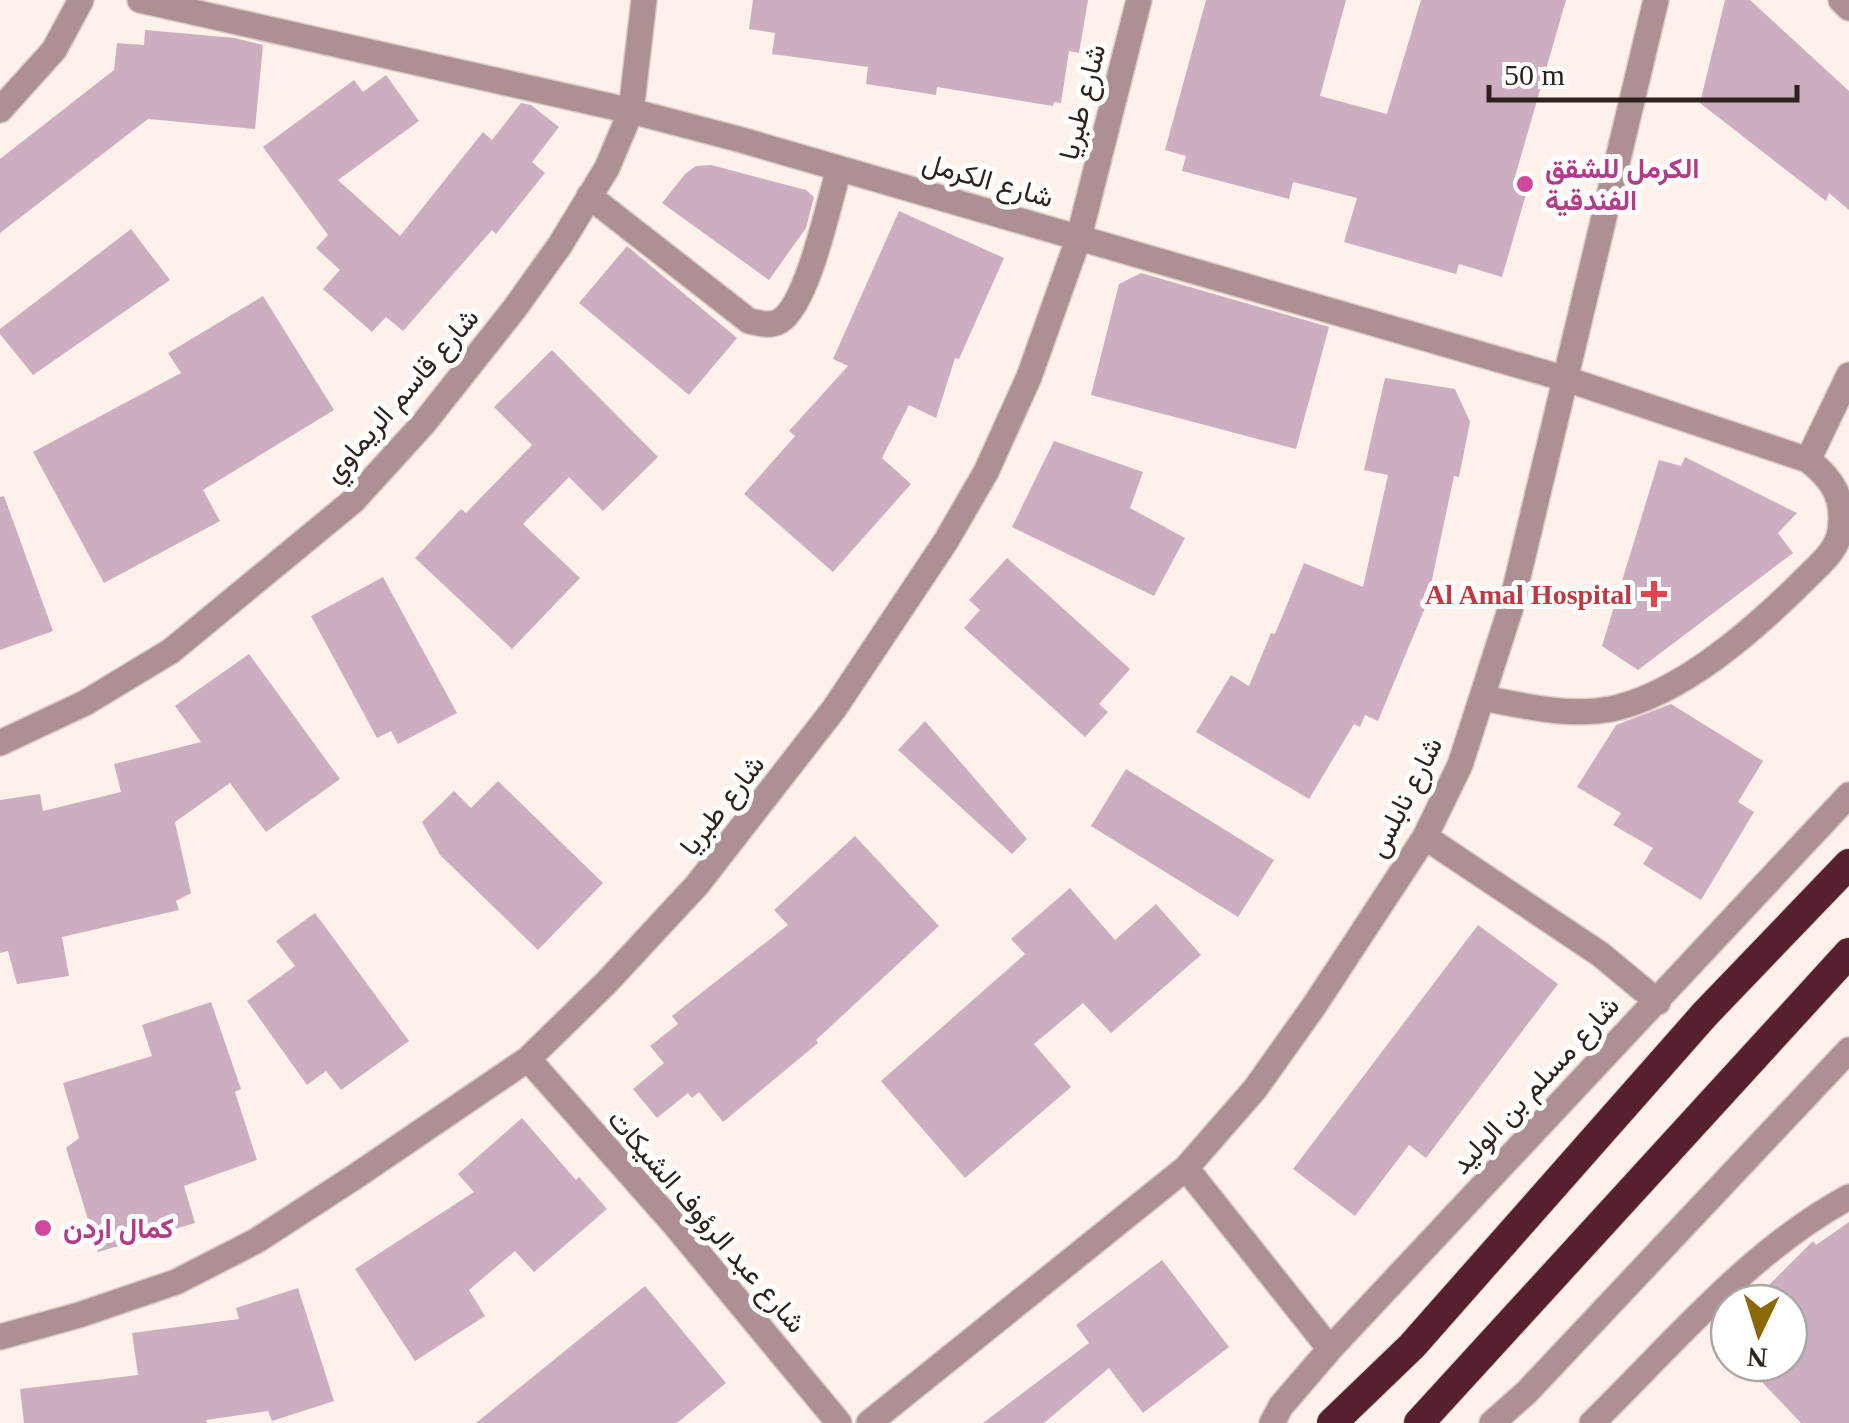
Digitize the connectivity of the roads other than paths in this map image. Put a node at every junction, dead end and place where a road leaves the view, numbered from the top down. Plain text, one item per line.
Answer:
1 (81, 0) edge
2 (140, 0) edge
3 (644, 0) edge
4 (1138, 0) edge
5 (1656, 0) edge
6 (1841, 0) edge
7 (1849, 8) edge
8 (0, 110) edge
9 (631, 111) junction
10 (839, 169) junction
11 (589, 196) junction
12 (1079, 237) junction
13 (1849, 375) edge
14 (1566, 379) junction
15 (1808, 460) junction
16 (1483, 698) junction
17 (0, 744) edge
18 (1849, 795) edge
19 (1424, 837) junction
20 (1849, 864) edge
21 (1849, 953) edge
22 (1658, 1002) junction
23 (1849, 1050) edge
24 (528, 1059) junction
25 (1186, 1168) junction
26 (1849, 1198) edge
27 (0, 1337) edge
28 (1330, 1349) junction
29 (839, 1423) edge
30 (868, 1423) edge
31 (1272, 1423) edge
32 (1332, 1423) edge
33 (1419, 1423) edge
34 (1492, 1423) edge
35 (1592, 1423) edge

1 - 8 street
2 - 9 street, شارع الكرمل
3 - 9 street, شارع قاسم الريماوي
4 - 12 street, شارع طبريا
5 - 14 street, شارع نابلس
6 - 7 street
9 - 10 street, شارع الكرمل
9 - 11 street, شارع قاسم الريماوي
10 - 11 street
10 - 12 street, شارع الكرمل
11 - 17 street, شارع قاسم الريماوي
12 - 14 street, شارع الكرمل
12 - 24 street, شارع طبريا
13 - 15 street
14 - 15 street, شارع الكرمل
14 - 16 street, شارع نابلس
15 - 16 street
16 - 19 street, شارع نابلس
18 - 22 street, شارع مسلم بن الوليد
19 - 22 street
19 - 25 street, شارع نابلس
20 - 32 highway
21 - 33 highway
22 - 28 street, شارع مسلم بن الوليد
23 - 34 street
24 - 27 street, شارع طبريا
24 - 29 street, شارع عبد الرؤوف الشيكات
25 - 28 street
25 - 30 street, شارع نابلس
26 - 35 street
28 - 31 street, شارع مسلم بن الوليد

